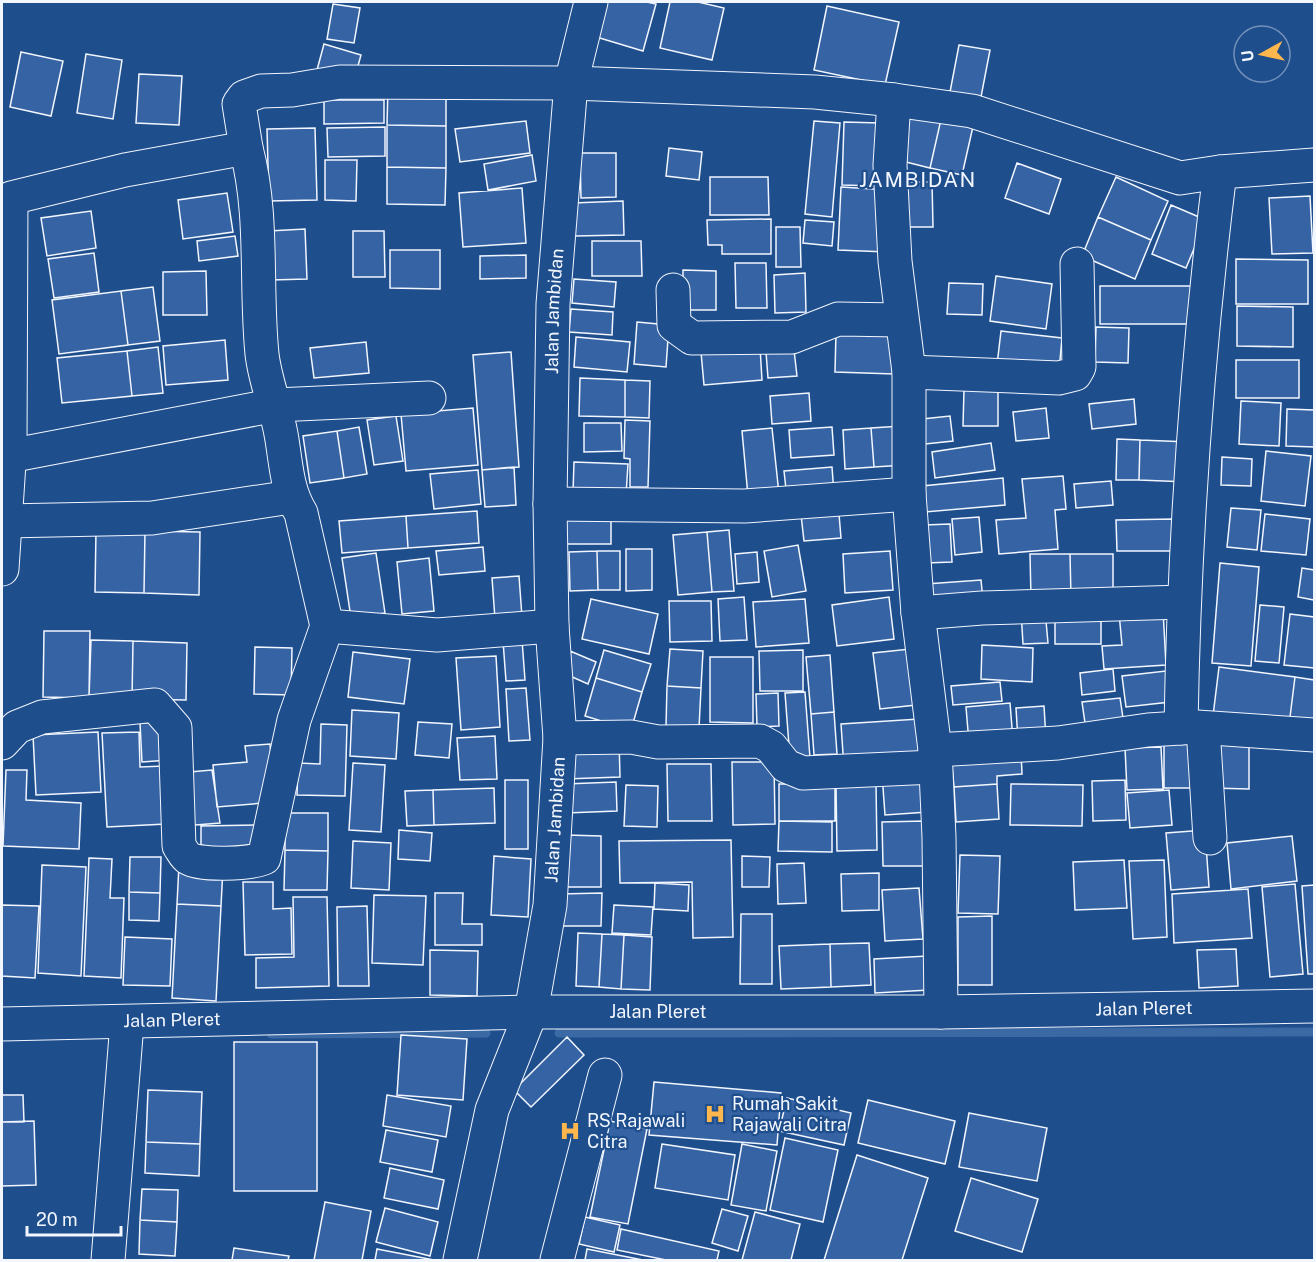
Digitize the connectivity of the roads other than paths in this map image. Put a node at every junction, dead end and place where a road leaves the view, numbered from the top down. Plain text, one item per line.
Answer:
1 (591, 2) edge
2 (571, 83) junction
3 (894, 100) junction
4 (246, 148) junction
5 (1314, 165) edge
6 (1220, 172) junction
7 (6, 199) edge
8 (1077, 264) dead end
9 (673, 290) dead end
10 (902, 320) junction
11 (909, 372) junction
12 (429, 399) dead end
13 (276, 405) junction
14 (9, 456) junction
15 (909, 494) junction
16 (291, 497) junction
17 (550, 504) junction
18 (3, 546) edge
19 (1183, 602) junction
20 (918, 614) junction
21 (327, 626) junction
22 (552, 626) junction
23 (1192, 728) junction
24 (1314, 735) edge
25 (560, 738) junction
26 (2, 743) edge
27 (934, 759) junction
28 (1210, 838) dead end
29 (1314, 1006) edge
30 (531, 1012) junction
31 (941, 1012) junction
32 (127, 1023) junction
33 (2, 1024) edge
34 (605, 1075) dead end
35 (108, 1260) edge
36 (460, 1260) edge
37 (557, 1260) edge

1 - 2 street, Jalan Jambidan
2 - 3 street
2 - 4 street
2 - 17 street, Jalan Jambidan
3 - 6 street
3 - 10 street
4 - 7 street
4 - 13 street
5 - 6 street
6 - 19 street
7 - 14 street
8 - 11 street
9 - 10 street
10 - 11 street
11 - 15 street
12 - 13 street
13 - 14 street
13 - 16 street
14 - 18 street
15 - 17 street
15 - 20 street
16 - 18 street
16 - 21 street
17 - 22 street, Jalan Jambidan
19 - 20 street
19 - 23 street
20 - 27 street
21 - 22 street
21 - 26 street
22 - 25 street, Jalan Jambidan
23 - 24 street
23 - 27 street
23 - 28 street
25 - 27 street
25 - 30 street, Jalan Jambidan
27 - 31 street
29 - 31 street, Jalan Pleret
30 - 31 street, Jalan Pleret
30 - 32 street, Jalan Pleret
30 - 36 street, Jalan Jambidan
32 - 33 street, Jalan Pleret
32 - 35 street
34 - 37 street

